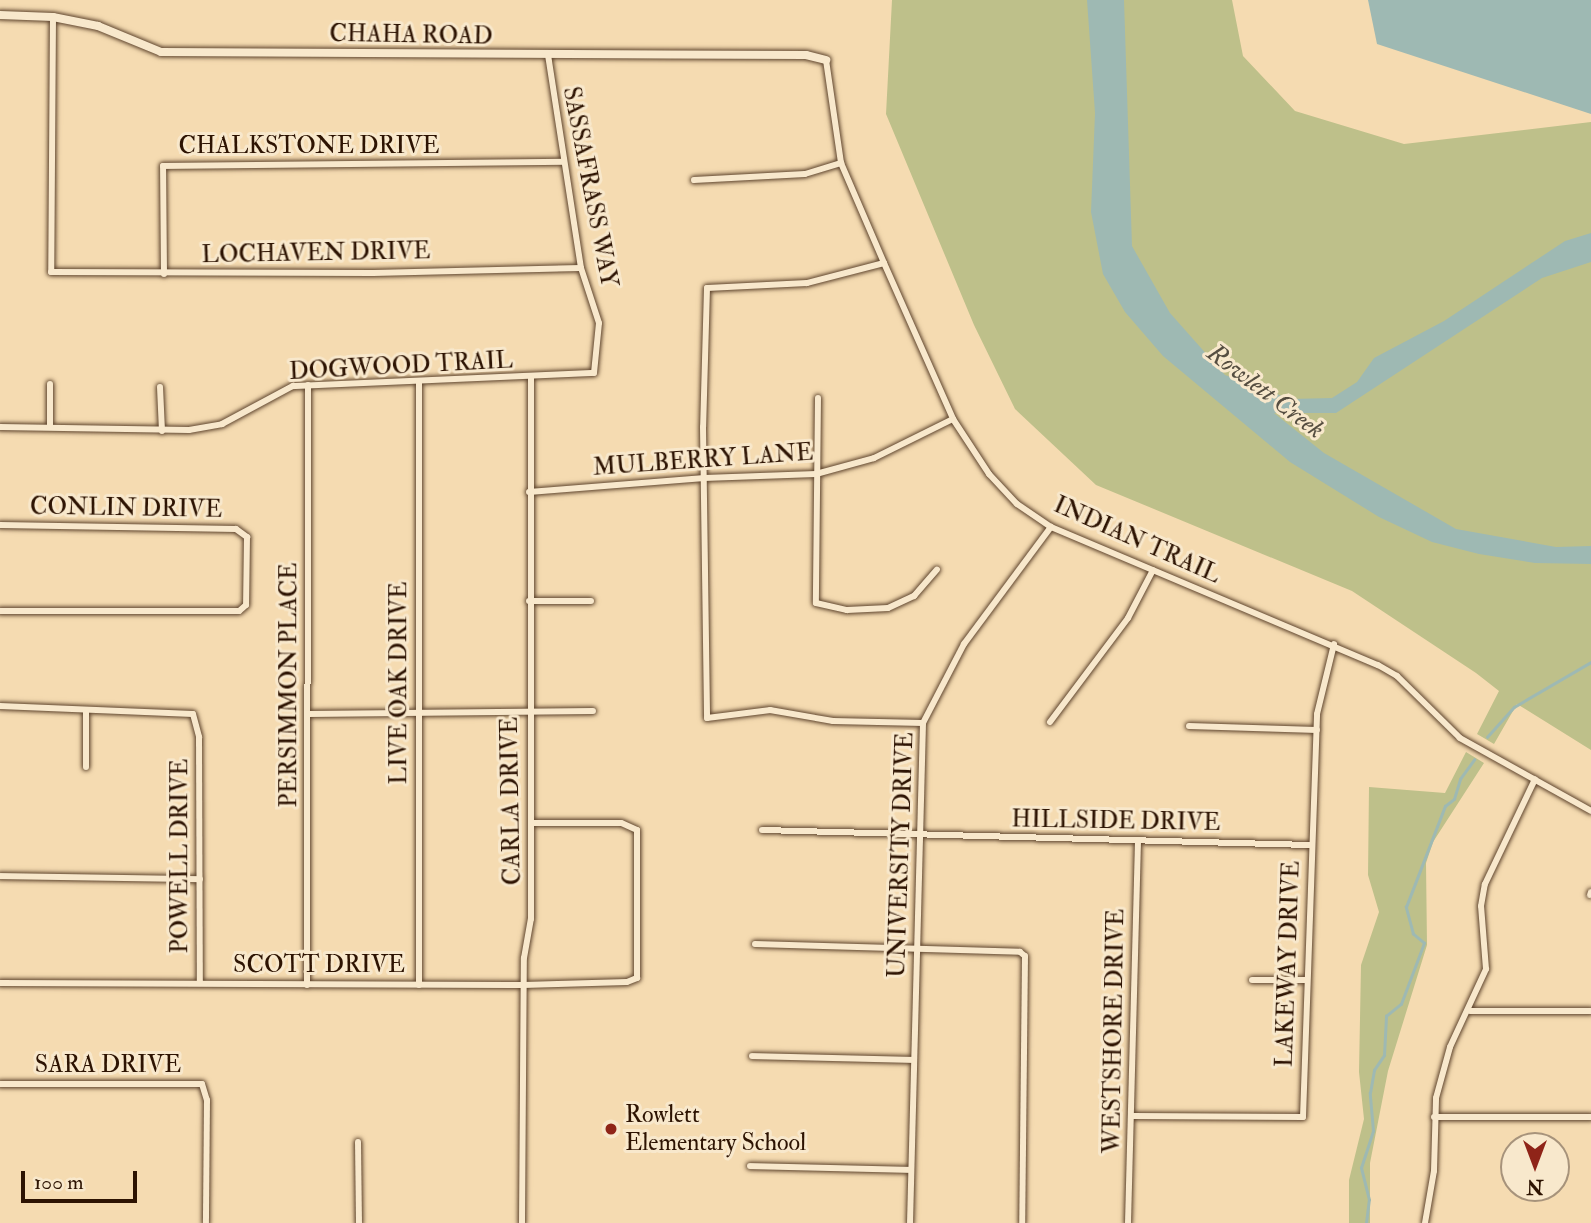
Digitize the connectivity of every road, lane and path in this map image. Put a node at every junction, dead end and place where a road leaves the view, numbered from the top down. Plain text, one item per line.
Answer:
1 (0, 15) edge
2 (52, 17) junction
3 (548, 55) junction
4 (826, 60) joint
5 (564, 162) junction
6 (841, 163) junction
7 (694, 180) dead end
8 (884, 263) junction
9 (582, 268) junction
10 (164, 274) junction
11 (598, 366) joint
12 (531, 378) junction
13 (419, 381) junction
14 (50, 384) dead end
15 (308, 385) junction
16 (160, 387) dead end
17 (818, 398) dead end
18 (953, 419) junction
19 (0, 427) edge
20 (50, 427) junction
21 (162, 431) junction
22 (816, 474) junction
23 (704, 478) junction
24 (529, 492) junction
25 (0, 525) edge
26 (1051, 527) junction
27 (937, 570) dead end
28 (1153, 570) junction
29 (529, 601) junction
30 (591, 601) dead end
31 (0, 611) edge
32 (1334, 644) junction
33 (0, 706) edge
34 (529, 709) junction
35 (86, 710) junction
36 (593, 711) dead end
37 (308, 714) junction
38 (419, 714) junction
39 (1050, 722) dead end
40 (923, 723) junction
41 (1189, 726) dead end
42 (1317, 730) junction
43 (86, 767) dead end
44 (1535, 779) junction
45 (1591, 811) edge
46 (531, 823) junction
47 (762, 830) dead end
48 (920, 834) junction
49 (1139, 840) junction
50 (1311, 845) junction
51 (0, 876) edge
52 (200, 879) junction
53 (755, 944) dead end
54 (917, 948) junction
55 (1252, 980) dead end
56 (1305, 980) junction
57 (0, 982) edge
58 (200, 983) junction
59 (307, 985) junction
60 (419, 985) junction
61 (523, 985) junction
62 (1470, 1011) junction
63 (1591, 1011) edge
64 (752, 1056) dead end
65 (913, 1059) junction
66 (0, 1084) edge
67 (1133, 1116) junction
68 (1434, 1117) junction
69 (1591, 1117) edge
70 (358, 1142) dead end
71 (750, 1166) dead end
72 (911, 1170) junction
73 (206, 1223) edge
74 (359, 1223) edge
75 (522, 1223) edge
76 (910, 1223) edge
77 (1022, 1223) edge
78 (1128, 1223) edge
79 (1424, 1223) edge

1 - 2 street, CHAHA ROAD
2 - 3 street, CHAHA ROAD
2 - 10 street, LOCHAVEN DRIVE
3 - 4 street, CHAHA ROAD
3 - 5 street, SASSAFRASS WAY
4 - 6 street, INDIAN TRAIL
5 - 9 street, SASSAFRASS WAY
5 - 10 street, CHALKSTONE DRIVE
6 - 7 street
6 - 8 street, INDIAN TRAIL
8 - 18 street, INDIAN TRAIL
8 - 23 street
9 - 10 street, LOCHAVEN DRIVE
9 - 11 street, SASSAFRASS WAY
11 - 12 street, DOGWOOD TRAIL
12 - 13 street, DOGWOOD TRAIL
12 - 24 street, CARLA DRIVE
13 - 15 street, DOGWOOD TRAIL
13 - 38 street, LIVE OAK DRIVE
14 - 20 street
15 - 21 street, DOGWOOD TRAIL
15 - 37 street, PERSIMMON PLACE
16 - 21 street
17 - 22 street
18 - 22 street, MULBERRY LANE
18 - 26 street, INDIAN TRAIL
19 - 20 street, DOGWOOD TRAIL
20 - 21 street, DOGWOOD TRAIL
22 - 23 street, MULBERRY LANE
22 - 27 street
23 - 24 street, MULBERRY LANE
23 - 40 street
24 - 29 street, CARLA DRIVE
25 - 31 street, CONLIN DRIVE
26 - 28 street, INDIAN TRAIL
26 - 40 street, UNIVERSITY DRIVE
28 - 32 street, INDIAN TRAIL
28 - 39 street
29 - 30 street
29 - 34 street, CARLA DRIVE
32 - 42 street, LAKEWAY DRIVE
32 - 44 street, INDIAN TRAIL
33 - 35 street
34 - 36 street
34 - 38 street
34 - 46 street, CARLA DRIVE
35 - 43 street
35 - 52 street, POWELL DRIVE
37 - 38 street
37 - 59 street, PERSIMMON PLACE
38 - 60 street, LIVE OAK DRIVE
40 - 48 street, UNIVERSITY DRIVE
41 - 42 street
42 - 50 street, LAKEWAY DRIVE
44 - 45 street, INDIAN TRAIL
44 - 62 street
46 - 61 street, CARLA DRIVE
46 - 61 street, SCOTT DRIVE
47 - 48 street, HILLSIDE DRIVE
48 - 49 street, HILLSIDE DRIVE
48 - 54 street, UNIVERSITY DRIVE
49 - 50 street, HILLSIDE DRIVE
49 - 67 street, WESTSHORE DRIVE
50 - 56 street, LAKEWAY DRIVE
51 - 52 street
52 - 58 street, POWELL DRIVE
53 - 54 street
54 - 65 street, UNIVERSITY DRIVE
54 - 77 street
55 - 56 street
56 - 67 street, LAKEWAY DRIVE
57 - 58 street, SCOTT DRIVE
58 - 59 street, SCOTT DRIVE
59 - 60 street, SCOTT DRIVE
60 - 61 street, SCOTT DRIVE
61 - 75 street, CARLA DRIVE
62 - 63 street
62 - 68 street
64 - 65 street
65 - 72 street, UNIVERSITY DRIVE
66 - 73 street, SARA DRIVE
67 - 78 street, WESTSHORE DRIVE
68 - 69 street
68 - 79 street
70 - 74 street
71 - 72 street
72 - 76 street, UNIVERSITY DRIVE

